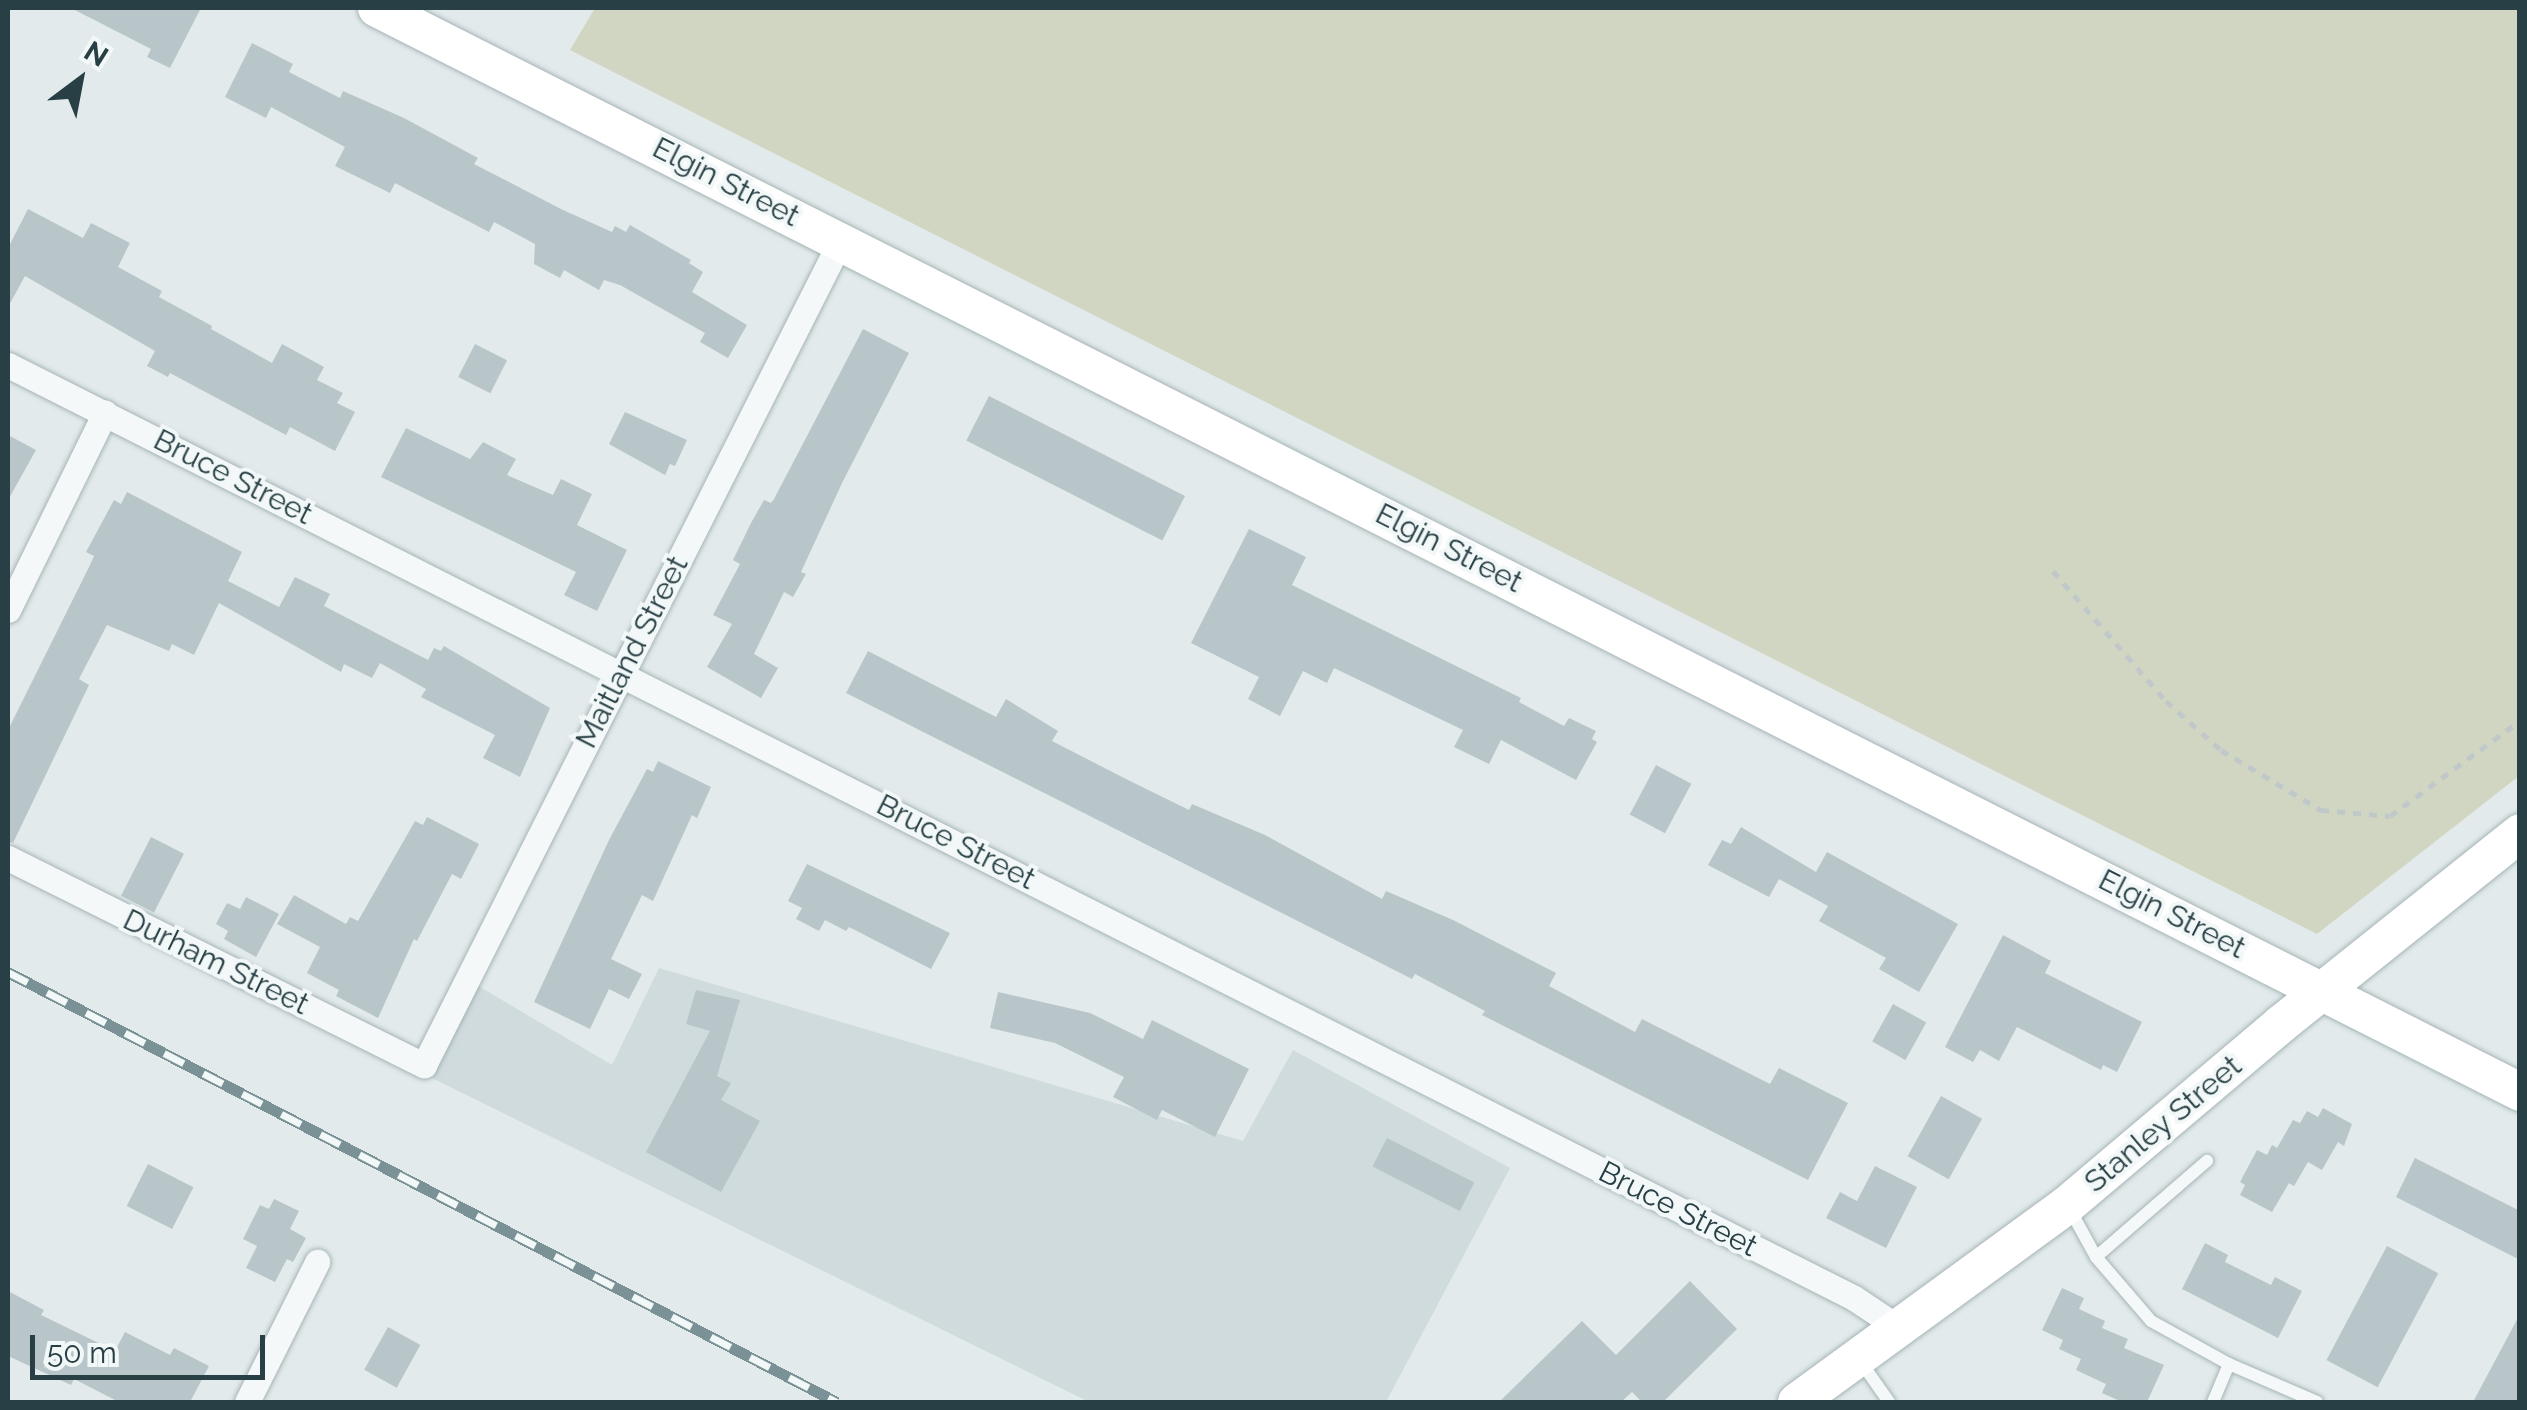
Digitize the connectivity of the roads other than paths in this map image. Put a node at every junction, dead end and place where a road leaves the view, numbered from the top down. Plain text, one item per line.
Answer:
1 (377, 8) edge
2 (841, 240) junction
3 (8, 365) edge
4 (105, 413) junction
5 (8, 610) edge
6 (621, 672) junction
7 (2520, 833) edge
8 (8, 858) edge
9 (2324, 991) junction
10 (424, 1065) joint
11 (2520, 1092) edge
12 (2207, 1161) dead end
13 (2067, 1205) junction
14 (2096, 1257) junction
15 (317, 1262) dead end
16 (1899, 1328) junction
17 (1856, 1356) junction
18 (2229, 1364) junction
19 (247, 1402) edge
20 (1797, 1402) edge
21 (1888, 1402) edge
22 (2213, 1402) edge
23 (2317, 1402) edge

1 - 2 main road, Elgin Street
2 - 6 street, Maitland Street
2 - 9 main road, Elgin Street
3 - 4 street, Bruce Street
4 - 5 street
4 - 6 street, Bruce Street
6 - 10 street, Maitland Street
6 - 16 street, Bruce Street
7 - 9 main road, Stanley Street
8 - 10 street, Durham Street
9 - 11 main road, Elgin Street
9 - 13 main road, Stanley Street
12 - 14 lane
13 - 14 lane
13 - 16 main road, Stanley Street
14 - 18 lane
15 - 19 street
16 - 17 main road, Stanley Street
17 - 20 main road, Stanley Street
17 - 21 lane
18 - 22 lane
18 - 23 lane

